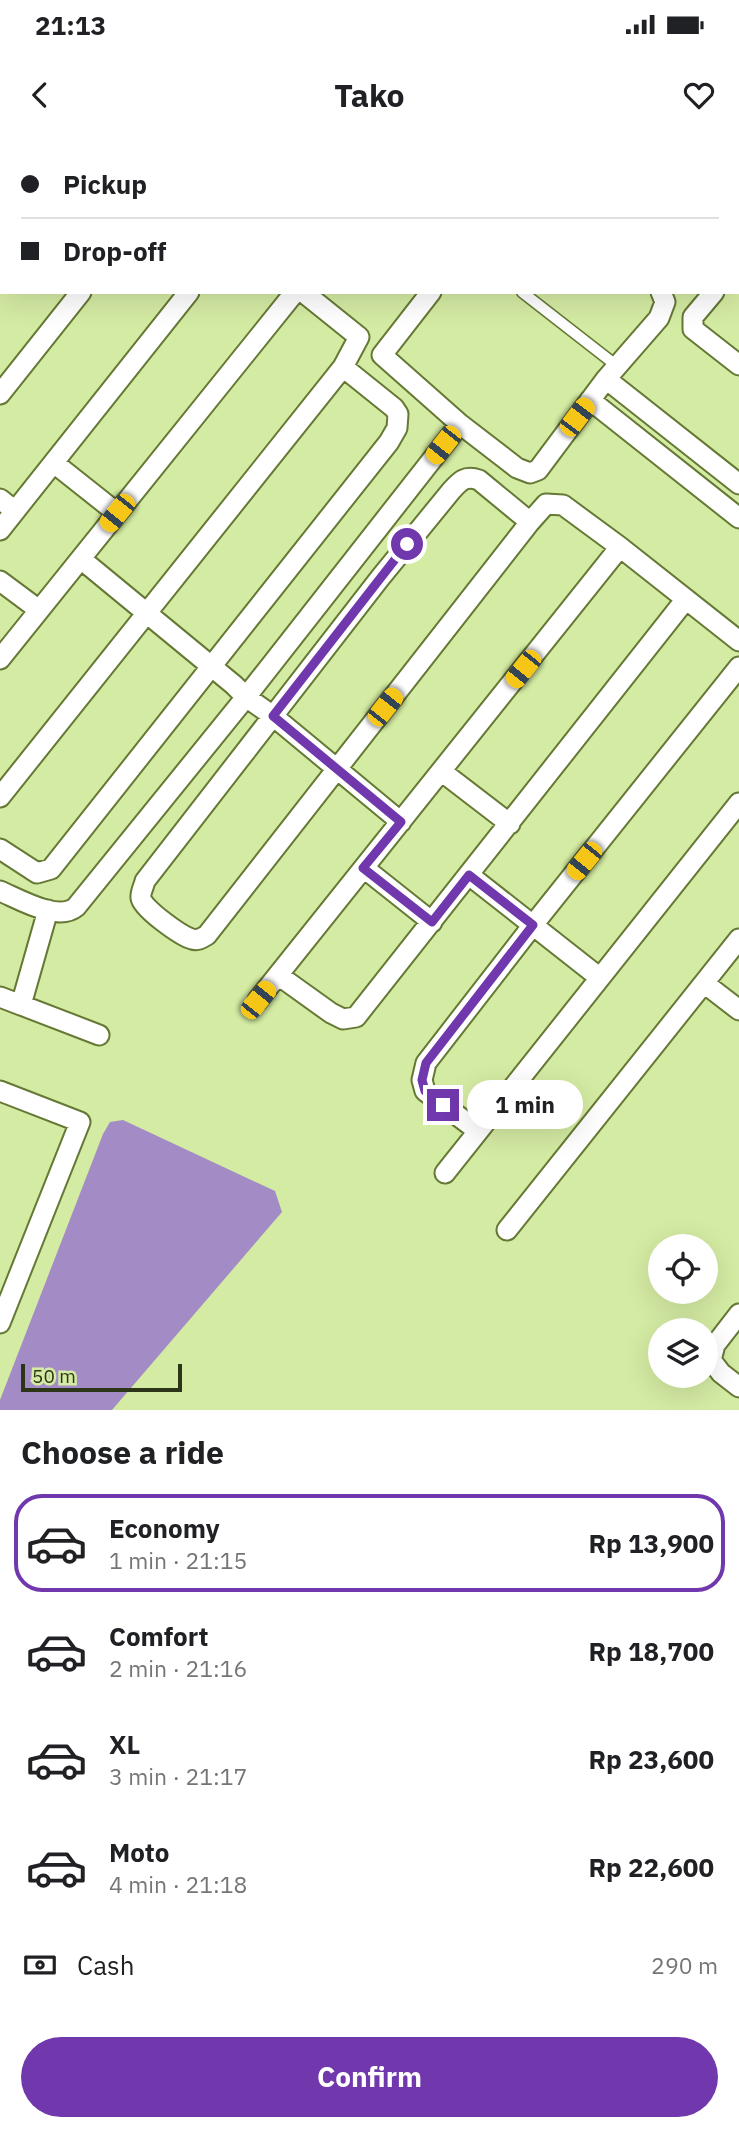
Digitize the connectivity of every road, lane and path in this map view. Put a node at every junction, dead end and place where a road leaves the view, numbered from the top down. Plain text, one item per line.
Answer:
1 (79, 294) edge
2 (187, 294) edge
3 (293, 294) edge
4 (305, 294) edge
5 (429, 294) edge
6 (524, 294) edge
7 (662, 294) edge
8 (711, 294) edge
9 (739, 365) edge
10 (342, 367) junction
11 (612, 373) junction
12 (0, 394) edge
13 (590, 400) junction
14 (460, 424) junction
15 (54, 463) junction
16 (739, 484) edge
17 (7, 505) edge
18 (117, 513) junction
19 (739, 518) edge
20 (530, 522) junction
21 (0, 530) edge
22 (620, 547) junction
23 (81, 559) junction
24 (0, 581) edge
25 (686, 599) junction
26 (39, 610) junction
27 (146, 613) junction
28 (739, 641) edge
29 (0, 659) edge
30 (211, 666) junction
31 (739, 667) edge
32 (246, 697) junction
33 (273, 716) junction
34 (336, 769) junction
35 (441, 771) junction
36 (0, 797) edge
37 (739, 803) edge
38 (401, 822) junction
39 (510, 824) junction
40 (0, 849) edge
41 (363, 868) junction
42 (469, 875) junction
43 (0, 891) edge
44 (48, 910) junction
45 (432, 922) junction
46 (533, 925) junction
47 (739, 939) edge
48 (278, 975) junction
49 (600, 978) junction
50 (704, 983) junction
51 (0, 997) edge
52 (258, 1000) dead end
53 (21, 1005) junction
54 (739, 1010) edge
55 (99, 1035) dead end
56 (1, 1095) edge
57 (478, 1131) junction
58 (445, 1173) dead end
59 (507, 1230) dead end
60 (739, 1314) edge
61 (0, 1323) edge
62 (739, 1387) edge

1 - 12 street
2 - 15 street
3 - 18 street
4 - 10 street
5 - 14 street
6 - 11 lane
7 - 11 street
8 - 9 street
10 - 27 street
10 - 30 street
11 - 13 street
11 - 16 street
13 - 14 street
13 - 19 street
14 - 32 street
15 - 17 street
15 - 18 street
17 - 21 street
18 - 23 street
20 - 22 street
20 - 33 street
20 - 34 street
22 - 25 street
22 - 35 street
23 - 26 street
23 - 27 street
24 - 26 street
25 - 28 street
25 - 39 street
26 - 29 street
27 - 30 street
27 - 36 street
30 - 32 street
30 - 40 street
31 - 46 street
32 - 33 street
32 - 44 street
33 - 34 street
33 - 34 street
34 - 38 street
35 - 38 street
35 - 39 street
37 - 49 street
38 - 41 street
39 - 42 street
41 - 45 street
41 - 48 street
42 - 45 street
42 - 46 street
43 - 44 street
44 - 53 street
45 - 48 street
46 - 49 street
46 - 57 street
47 - 50 street
48 - 52 street
49 - 57 street
50 - 54 street
50 - 59 street
51 - 53 street
53 - 55 street
56 - 61 street
57 - 58 street
60 - 62 street

